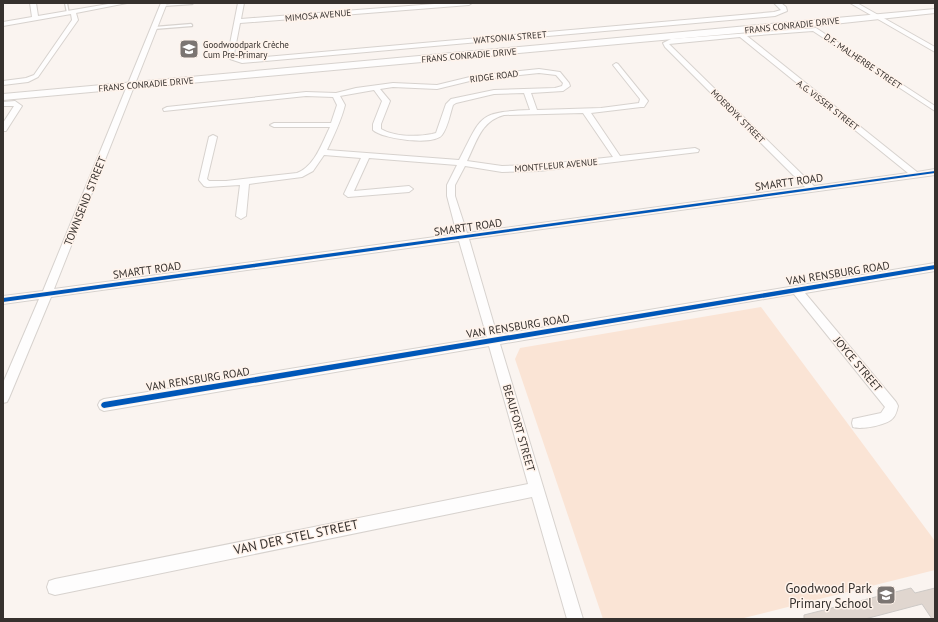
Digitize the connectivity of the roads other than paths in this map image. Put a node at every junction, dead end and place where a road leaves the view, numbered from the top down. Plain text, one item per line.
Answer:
1 (33, 3) edge
2 (66, 3) edge
3 (124, 3) edge
4 (192, 3) edge
5 (241, 3) edge
6 (469, 3) edge
7 (777, 3) edge
8 (853, 3) edge
9 (115, 4) edge
10 (164, 4) edge
11 (935, 6) edge
12 (935, 11) edge
13 (70, 12) junction
14 (872, 14) junction
15 (34, 19) junction
16 (238, 22) junction
17 (3, 24) edge
18 (191, 25) dead end
19 (154, 28) junction
20 (741, 35) junction
21 (666, 43) joint
22 (935, 50) edge
23 (616, 65) dead end
24 (133, 81) junction
25 (3, 83) edge
26 (374, 88) junction
27 (3, 90) edge
28 (527, 92) junction
29 (336, 95) junction
30 (3, 97) edge
31 (3, 104) edge
32 (167, 109) dead end
33 (935, 109) edge
34 (586, 110) junction
35 (534, 112) junction
36 (274, 125) dead end
37 (334, 125) junction
38 (3, 129) edge
39 (213, 137) dead end
40 (695, 150) dead end
41 (321, 152) junction
42 (366, 155) junction
43 (618, 159) junction
44 (462, 163) junction
45 (935, 172) edge
46 (916, 175) junction
47 (245, 182) junction
48 (409, 189) dead end
49 (812, 189) junction
50 (241, 216) dead end
51 (463, 237) junction
52 (935, 268) edge
53 (797, 290) junction
54 (47, 294) junction
55 (3, 300) edge
56 (493, 340) junction
57 (3, 398) edge
58 (104, 405) dead end
59 (858, 423) dead end
60 (536, 488) junction
61 (55, 587) dead end
62 (575, 619) edge

1 - 15 street
2 - 13 lane
3 - 9 street
4 - 10 lane
5 - 16 street
6 - 16 street, MIMOSA AVENUE
7 - 16 street, WATSONIA STREET
8 - 14 street
9 - 13 street
10 - 19 street, TOWNSEND STREET
11 - 14 main road, FRANS CONRADIE DRIVE
12 - 14 main road, FRANS CONRADIE DRIVE
13 - 15 street
13 - 25 street
14 - 22 street
14 - 24 main road, FRANS CONRADIE DRIVE
15 - 17 street
18 - 19 lane
19 - 24 street, TOWNSEND STREET
20 - 21 street, D.F. MALHERBE STREET
20 - 33 street, D.F. MALHERBE STREET
20 - 46 street, A.G. VISSER STREET
21 - 49 street, MOERDYK STREET
23 - 34 street, BEAUFORT STREET
24 - 27 main road, FRANS CONRADIE DRIVE
24 - 30 main road, FRANS CONRADIE DRIVE
24 - 54 street, TOWNSEND STREET
26 - 28 street, RIDGE ROAD
26 - 28 street, RIDGE ROAD
26 - 29 street, RIDGE ROAD
28 - 35 street, RIDGE ROAD
29 - 32 street, RIDGE ROAD
29 - 37 street
31 - 38 street
34 - 35 street, BEAUFORT STREET
34 - 43 street
35 - 44 street, BEAUFORT STREET
36 - 37 street
37 - 41 street
39 - 47 street
40 - 43 street, MONTFLEUR AVENUE
41 - 42 street, MONTFLEUR AVENUE
41 - 47 street
42 - 44 street, MONTFLEUR AVENUE
42 - 48 street
43 - 44 street, MONTFLEUR AVENUE
44 - 51 street, BEAUFORT STREET
45 - 46 street, SMARTT ROAD
46 - 49 street, SMARTT ROAD
47 - 50 street
49 - 51 street, SMARTT ROAD
51 - 54 street, SMARTT ROAD
51 - 56 street, BEAUFORT STREET
52 - 53 street, VAN RENSBURG ROAD
53 - 56 street, VAN RENSBURG ROAD
53 - 59 street, JOYCE STREET
54 - 55 street, SMARTT ROAD
54 - 57 street, TOWNSEND STREET
56 - 58 street, VAN RENSBURG ROAD
56 - 60 street, BEAUFORT STREET
60 - 61 street, VAN DER STEL STREET
60 - 62 street, BEAUFORT STREET

